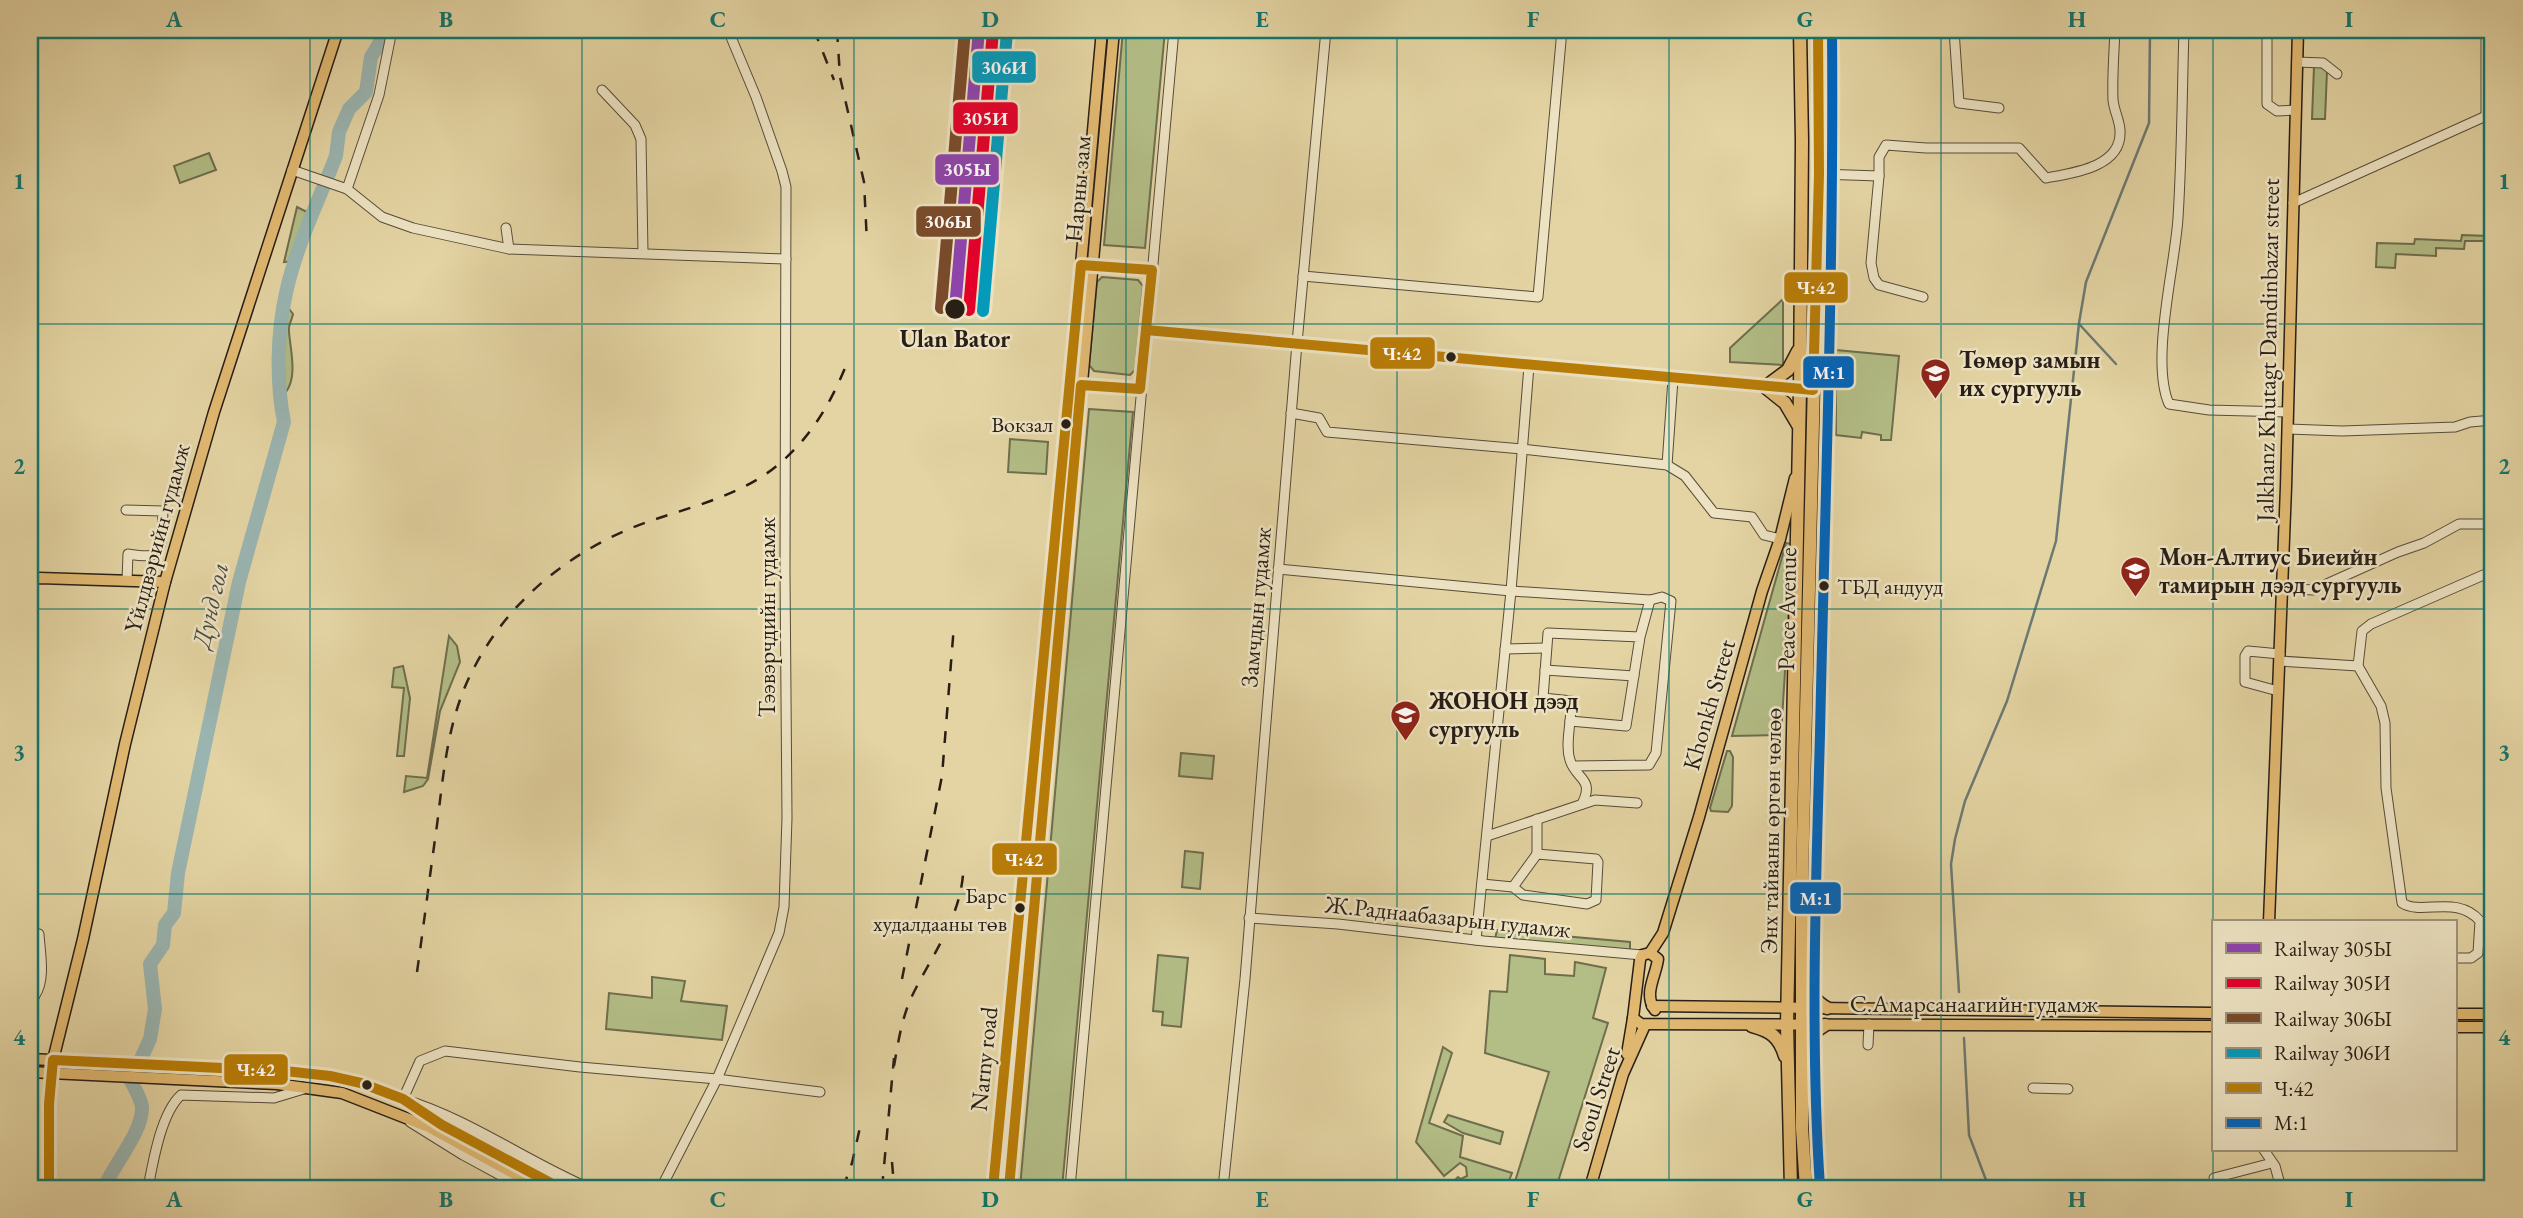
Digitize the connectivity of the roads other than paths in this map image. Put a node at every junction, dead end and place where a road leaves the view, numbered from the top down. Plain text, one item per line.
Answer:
1 (338, 30) edge
2 (392, 30) edge
3 (728, 30) edge
4 (1102, 30) edge
5 (1114, 30) edge
6 (1174, 30) edge
7 (1326, 30) edge
8 (1562, 30) edge
9 (1800, 30) edge
10 (1818, 30) edge
11 (1954, 30) edge
12 (2115, 30) edge
13 (2184, 30) edge
14 (2267, 30) edge
15 (2298, 30) edge
16 (2486, 30) edge
17 (2297, 62) junction
18 (2337, 74) dead end
19 (602, 90) dead end
20 (1999, 107) dead end
21 (2295, 110) junction
22 (2490, 117) edge
23 (297, 172) junction
24 (1819, 174) junction
25 (1879, 176) junction
26 (343, 188) junction
27 (2293, 203) junction
28 (506, 228) dead end
29 (509, 249) junction
30 (643, 253) junction
31 (786, 259) junction
32 (1087, 265) junction
33 (1152, 270) junction
34 (1303, 276) junction
35 (1923, 298) dead end
36 (1146, 330) junction
37 (1297, 343) junction
38 (1800, 348) junction
39 (1529, 366) junction
40 (1673, 379) junction
41 (1076, 384) junction
42 (1765, 387) junction
43 (1140, 389) junction
44 (1806, 390) junction
45 (2288, 412) junction
46 (1291, 413) junction
47 (2493, 420) edge
48 (1799, 427) junction
49 (2288, 429) junction
50 (1522, 449) junction
51 (1667, 465) junction
52 (1798, 466) junction
53 (126, 510) dead end
54 (1780, 539) junction
55 (1278, 569) junction
56 (30, 580) edge
57 (127, 580) junction
58 (165, 582) junction
59 (2283, 588) junction
60 (1511, 591) junction
61 (1650, 600) junction
62 (1640, 637) junction
63 (1546, 648) junction
64 (1505, 649) junction
65 (2280, 657) junction
66 (2358, 666) junction
67 (1545, 670) junction
68 (1634, 676) junction
69 (2278, 691) junction
70 (1570, 721) junction
71 (1573, 766) junction
72 (1637, 803) dead end
73 (1582, 804) junction
74 (1537, 819) junction
75 (1487, 836) junction
76 (1537, 854) junction
77 (1482, 884) junction
78 (1513, 887) junction
79 (1249, 918) junction
80 (2269, 920) edge
81 (38, 934) dead end
82 (1476, 940) junction
83 (1646, 954) junction
84 (2456, 958) edge
85 (1804, 964) junction
86 (32, 995) edge
87 (1652, 1006) junction
88 (30, 1008) edge
89 (1788, 1008) junction
90 (1802, 1008) junction
91 (1828, 1008) junction
92 (2212, 1013) edge
93 (2456, 1014) edge
94 (2493, 1014) edge
95 (1633, 1018) junction
96 (1648, 1024) junction
97 (1869, 1024) junction
98 (1802, 1025) junction
99 (1825, 1025) junction
100 (1752, 1026) junction
101 (1787, 1026) junction
102 (2212, 1026) edge
103 (2456, 1027) edge
104 (2493, 1027) edge
105 (1868, 1045) dead end
106 (30, 1059) edge
107 (1788, 1064) junction
108 (52, 1066) junction
109 (30, 1072) edge
110 (1623, 1074) junction
111 (717, 1079) junction
112 (309, 1088) junction
113 (2033, 1088) dead end
114 (2068, 1089) dead end
115 (1802, 1091) junction
116 (820, 1092) dead end
117 (403, 1099) junction
118 (468, 1148) junction
119 (2264, 1152) edge
120 (2272, 1163) junction
121 (2214, 1178) dead end
122 (49, 1188) edge
123 (148, 1188) edge
124 (524, 1188) edge
125 (540, 1188) edge
126 (560, 1188) edge
127 (589, 1188) edge
128 (661, 1188) edge
129 (993, 1188) edge
130 (1009, 1188) edge
131 (1070, 1188) edge
132 (1223, 1188) edge
133 (1590, 1188) edge
134 (1791, 1188) edge
135 (1806, 1188) edge
136 (2281, 1188) edge

1 - 23 main road, Yйлдвэрийн гудамж
2 - 26 street
3 - 31 street, Тээвэрчдийн гудамж
4 - 32 main road, Нарны зам
5 - 32 main road, Нарны зам
6 - 33 street
7 - 34 street, Замчдын гудамж
8 - 34 street
9 - 38 highway, Peace Avenue
10 - 24 highway, Peace Avenue
11 - 20 street
12 - 25 street
13 - 45 street
14 - 21 street
15 - 17 main road, Jalkhanz Khutagt Damdinbazar street
16 - 22 street
17 - 18 street
17 - 21 main road, Jalkhanz Khutagt Damdinbazar street
19 - 30 street
21 - 27 main road, Jalkhanz Khutagt Damdinbazar street
22 - 27 street
23 - 26 street
23 - 58 main road, Yйлдвэрийн гудамж
24 - 25 street
24 - 44 highway, Peace Avenue
25 - 35 street
26 - 29 street
27 - 45 main road, Jalkhanz Khutagt Damdinbazar street
28 - 29 street
29 - 30 street
30 - 31 street
31 - 111 street, Тээвэрчдийн гудамж
32 - 33 street
32 - 41 main road, Narny road
33 - 36 street
34 - 37 street, Замчдын гудамж
36 - 37 street
36 - 43 street
37 - 39 street
37 - 46 street, Замчдын гудамж
38 - 42 highway
38 - 44 highway, Peace Avenue
39 - 40 street
39 - 50 street
40 - 42 street
40 - 51 street
41 - 43 street
41 - 129 main road, Narny road
41 - 130 main road
42 - 44 street
42 - 48 highway
43 - 131 street
44 - 48 highway, Энх тайваны өргөн чөлөө
44 - 85 highway, Peace Avenue
45 - 49 main road, Jalkhanz Khutagt Damdinbazar street
46 - 50 street
46 - 55 street, Замчдын гудамж
47 - 49 street
48 - 52 highway, Энх тайваны өргөн чөлөө
49 - 59 main road, Jalkhanz Khutagt Damdinbazar street
50 - 51 street
50 - 60 street
51 - 54 street
52 - 54 main road, Khonkh Street
52 - 89 highway, Энх тайваны өргөн чөлөө
53 - 57 street
54 - 83 main road, Khonkh Street
55 - 60 street
55 - 79 street, Замчдын гудамж
56 - 57 main road
57 - 58 main road
58 - 108 main road, Yйлдвэрийн гудамж
59 - 65 main road, Jalkhanz Khutagt Damdinbazar street
59 - 66 street
60 - 61 street
60 - 64 street
61 - 62 street
61 - 71 street
62 - 63 street
62 - 68 street
63 - 64 street
63 - 67 street
64 - 75 street
65 - 66 street
65 - 69 main road, Jalkhanz Khutagt Damdinbazar street
65 - 69 street
66 - 84 street
67 - 68 street
67 - 70 street
68 - 70 street
69 - 80 main road, Jalkhanz Khutagt Damdinbazar street
70 - 71 street
71 - 73 street
72 - 73 street
73 - 74 street
74 - 75 street
74 - 76 street
75 - 77 street
76 - 78 street
76 - 78 street
77 - 78 street
77 - 82 street
79 - 82 street, Ж.Раднаабазарын гудамж
79 - 132 street, Замчдын гудамж
81 - 86 street
82 - 83 street, Ж.Раднаабазарын гудамж
83 - 87 main road
83 - 95 main road
85 - 90 highway, Peace Avenue
85 - 91 highway
86 - 88 street
87 - 89 main road, С.Амарсанаагийн гудамж
87 - 96 main road
89 - 90 main road, С.Амарсанаагийн гудамж
89 - 101 highway, Энх тайваны өргөн чөлөө
90 - 91 main road, С.Амарсанаагийн гудамж
90 - 98 highway, Peace Avenue
91 - 92 main road, С.Амарсанаагийн гудамж
93 - 94 main road
95 - 96 main road
95 - 110 main road
96 - 100 main road, С.Амарсанаагийн гудамж
96 - 110 main road, Seoul Street
97 - 99 main road, С.Амарсанаагийн гудамж
97 - 102 main road, С.Амарсанаагийн гудамж
97 - 105 street
98 - 99 main road, С.Амарсанаагийн гудамж
98 - 101 main road, С.Амарсанаагийн гудамж
98 - 115 highway, Peace Avenue
99 - 115 highway
100 - 101 main road, С.Амарсанаагийн гудамж
100 - 107 highway
101 - 107 highway, Энх тайваны өргөн чөлөө
103 - 104 main road
106 - 108 main road
107 - 134 highway, Энх тайваны өргөн чөлөө
108 - 109 main road
108 - 112 main road
108 - 117 main road
108 - 122 main road, Yйлдвэрийн гудамж
110 - 133 main road, Seoul Street
111 - 116 street
111 - 117 street
111 - 128 street, Тээвэрчдийн гудамж
112 - 118 main road
112 - 123 street
113 - 114 street
115 - 135 highway, Peace Avenue
117 - 118 main road
117 - 127 street
118 - 124 street
118 - 125 main road
118 - 126 main road
119 - 120 street
120 - 121 street
120 - 136 street

